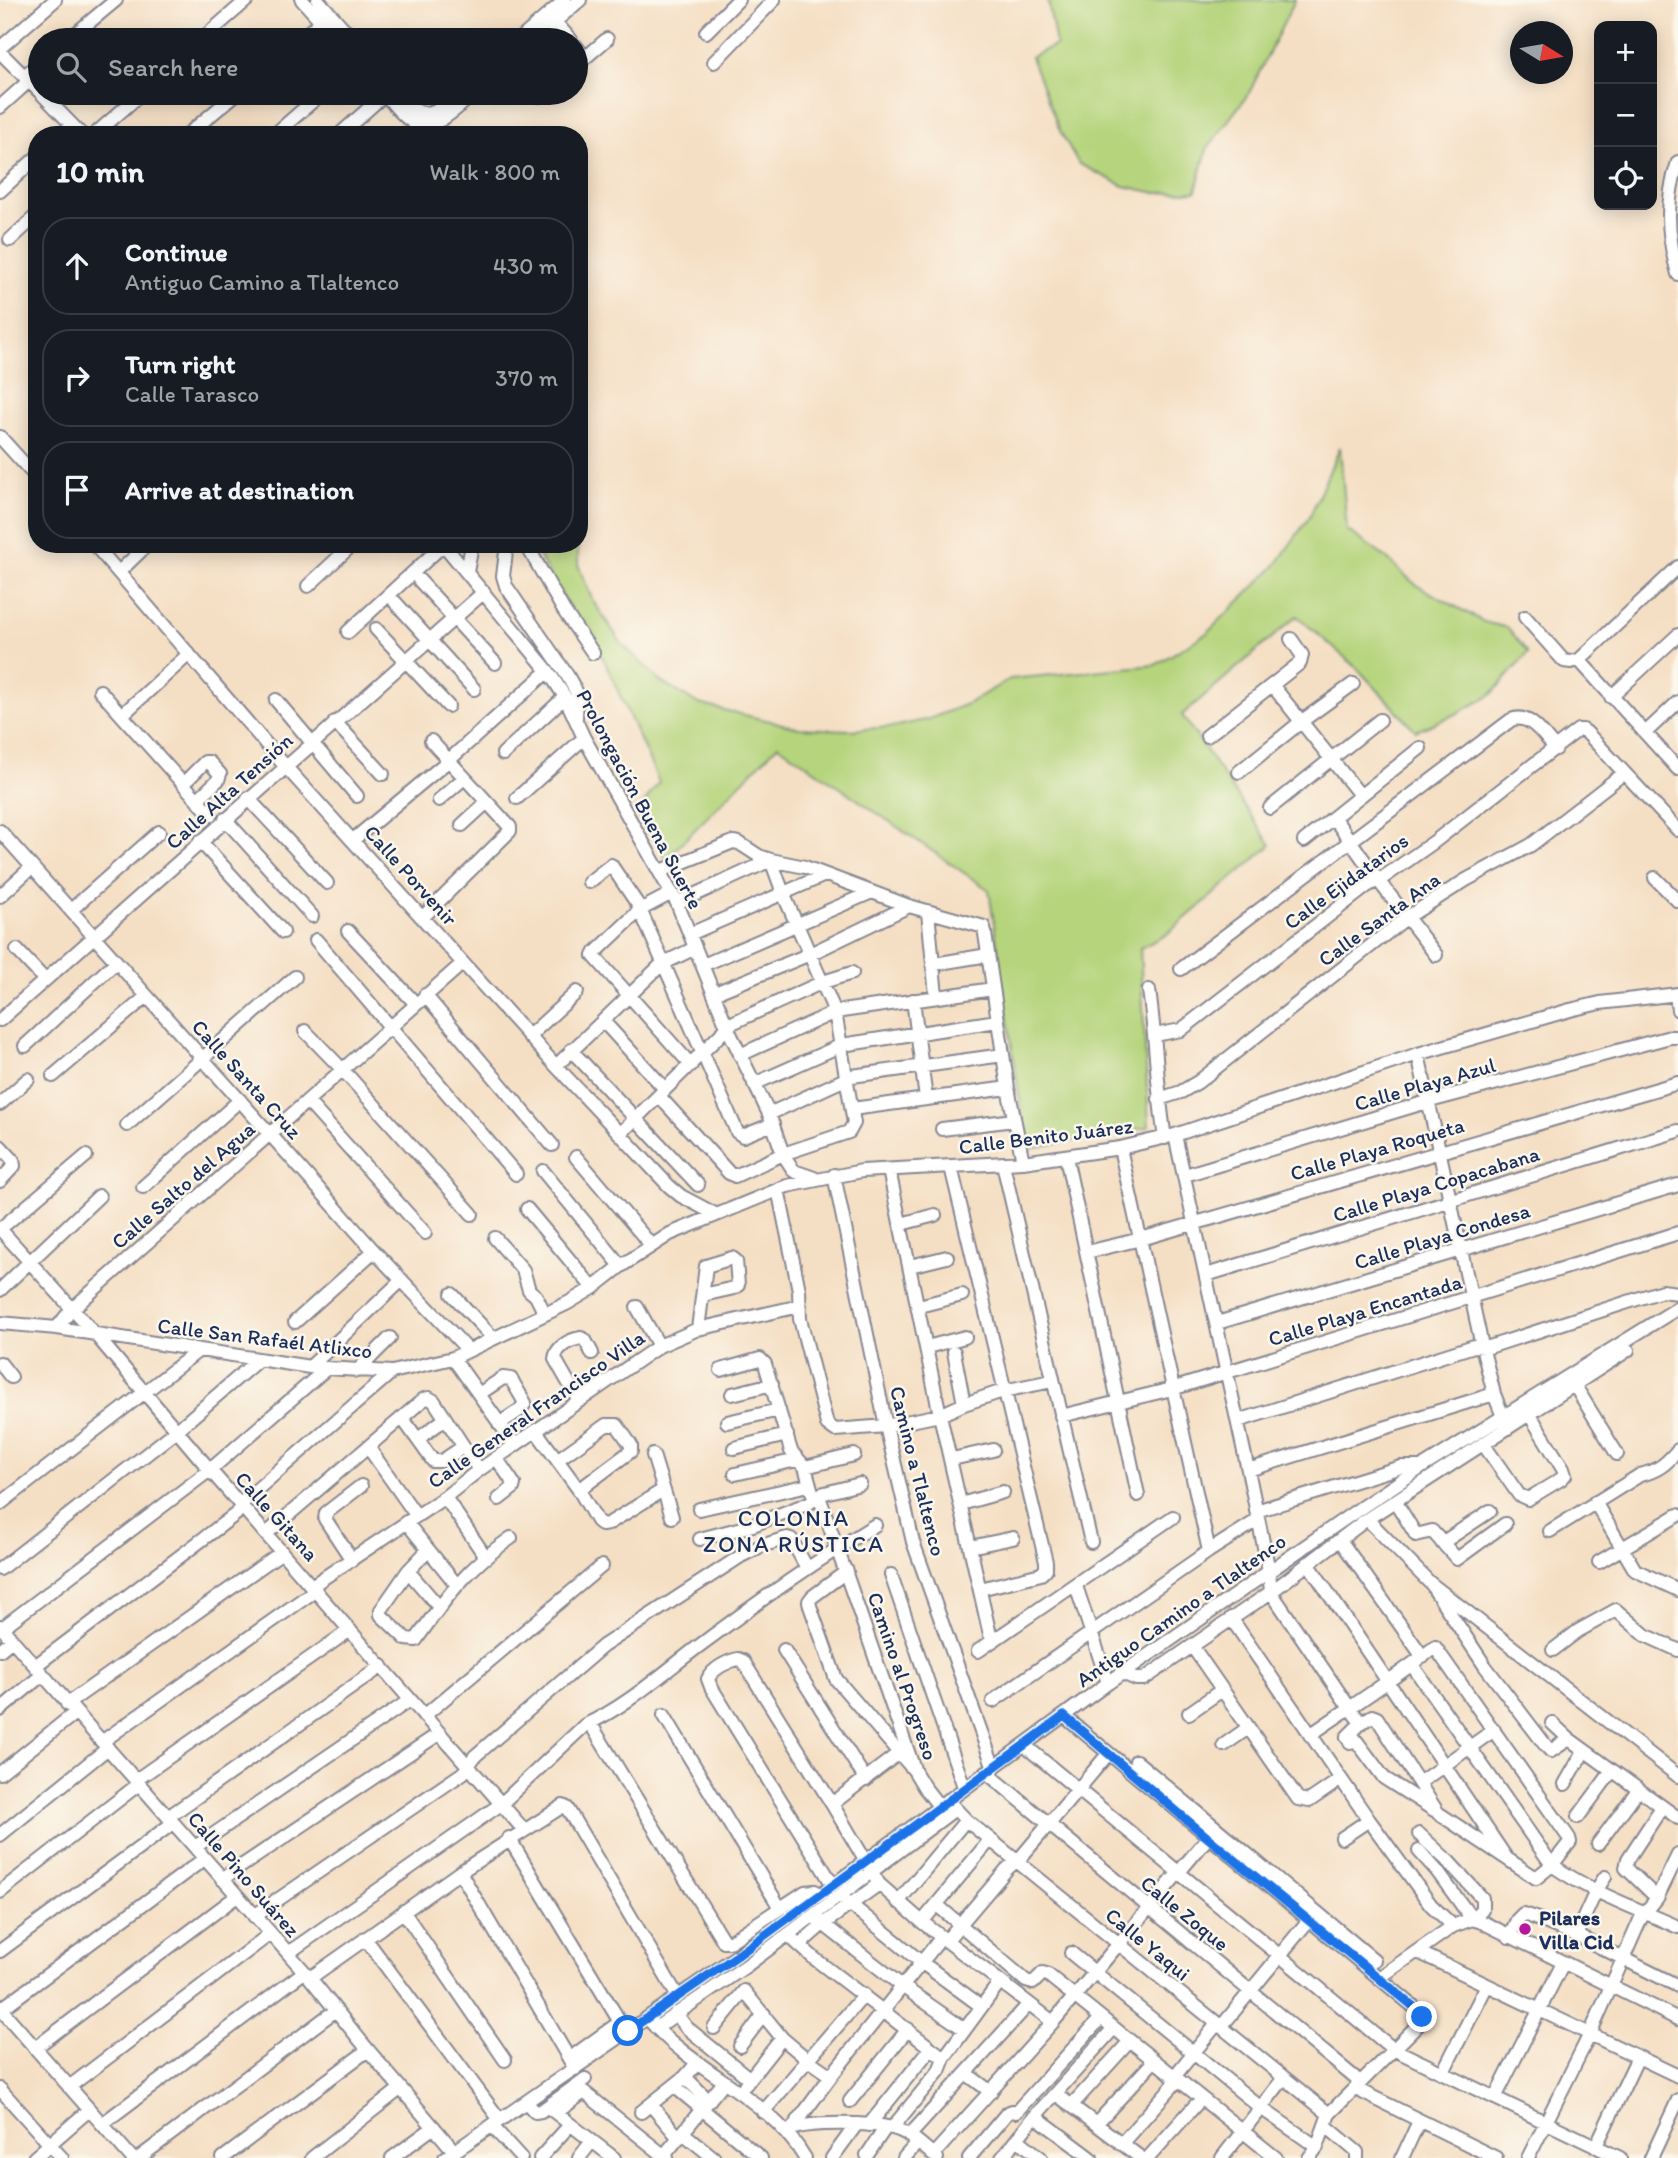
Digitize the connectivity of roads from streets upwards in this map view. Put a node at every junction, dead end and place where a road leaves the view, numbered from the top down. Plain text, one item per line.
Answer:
1 (55, 0) edge
2 (116, 0) edge
3 (247, 0) edge
4 (302, 0) edge
5 (318, 0) edge
6 (565, 0) edge
7 (580, 0) edge
8 (738, 0) edge
9 (774, 0) edge
10 (326, 17) junction
11 (555, 22) junction
12 (82, 28) edge
13 (215, 28) edge
14 (313, 28) edge
15 (332, 28) edge
16 (339, 28) edge
17 (533, 28) edge
18 (548, 28) edge
19 (560, 28) edge
20 (706, 32) dead end
21 (607, 39) dead end
22 (0, 50) edge
23 (588, 56) edge
24 (714, 62) dead end
25 (26, 78) joint
26 (53, 105) edge
27 (128, 105) edge
28 (223, 105) edge
29 (308, 105) edge
30 (374, 105) edge
31 (397, 105) edge
32 (407, 105) edge
33 (443, 105) edge
34 (460, 105) edge
35 (0, 107) edge
36 (72, 125) edge
37 (104, 126) edge
38 (198, 126) edge
39 (284, 126) edge
40 (350, 126) edge
41 (412, 126) edge
42 (423, 126) edge
43 (1678, 162) edge
44 (28, 165) edge
45 (0, 191) edge
46 (28, 223) edge
47 (10, 240) dead end
48 (1678, 274) edge
49 (0, 437) edge
50 (28, 468) edge
51 (102, 553) edge
52 (139, 553) edge
53 (344, 553) edge
54 (434, 553) edge
55 (450, 553) edge
56 (470, 553) edge
57 (506, 553) edge
58 (531, 553) edge
59 (1678, 567) edge
60 (119, 572) junction
61 (467, 572) junction
62 (419, 580) dead end
63 (308, 586) dead end
64 (484, 592) junction
65 (395, 602) dead end
66 (1525, 617) dead end
67 (453, 618) junction
68 (376, 629) dead end
69 (348, 632) dead end
70 (1678, 635) edge
71 (429, 639) junction
72 (1291, 639) dead end
73 (593, 653) dead end
74 (188, 654) junction
75 (405, 660) junction
76 (1578, 660) junction
77 (495, 663) dead end
78 (548, 671) junction
79 (1353, 684) dead end
80 (1272, 685) junction
81 (474, 690) dead end
82 (100, 691) dead end
83 (565, 696) junction
84 (1611, 697) junction
85 (276, 700) dead end
86 (1678, 702) edge
87 (448, 706) dead end
88 (122, 715) junction
89 (576, 719) junction
90 (1380, 720) dead end
91 (1302, 721) junction
92 (335, 722) junction
93 (1645, 733) junction
94 (1208, 736) dead end
95 (584, 738) junction
96 (431, 741) dead end
97 (312, 743) junction
98 (1420, 748) dead end
99 (1556, 748) junction
100 (503, 754) dead end
101 (1332, 760) junction
102 (448, 761) junction
103 (285, 766) junction
104 (1678, 769) edge
105 (1239, 772) dead end
106 (1624, 773) junction
107 (383, 774) dead end
108 (464, 779) junction
109 (184, 783) junction
110 (1360, 794) junction
111 (357, 796) dead end
112 (248, 798) junction
113 (517, 798) dead end
114 (198, 799) junction
115 (439, 800) dead end
116 (486, 803) junction
117 (1270, 808) dead end
118 (211, 816) dead end
119 (1334, 818) junction
120 (225, 819) junction
121 (462, 825) dead end
122 (1678, 830) edge
123 (0, 831) edge
124 (159, 832) dead end
125 (353, 840) junction
126 (200, 841) junction
127 (1304, 841) dead end
128 (1349, 841) junction
129 (771, 860) junction
130 (32, 867) junction
131 (661, 872) junction
132 (825, 875) junction
133 (1656, 878) dead end
134 (1378, 880) junction
135 (589, 882) dead end
136 (327, 883) dead end
137 (872, 891) junction
138 (783, 894) junction
139 (0, 896) edge
140 (674, 898) junction
141 (1678, 901) edge
142 (909, 906) junction
143 (71, 910) junction
144 (640, 910) junction
145 (928, 912) junction
146 (312, 916) dead end
147 (422, 917) junction
148 (1406, 918) junction
149 (796, 923) junction
150 (283, 932) dead end
151 (348, 932) dead end
152 (690, 934) junction
153 (93, 937) junction
154 (316, 940) dead end
155 (695, 948) junction
156 (17, 950) dead end
157 (810, 954) junction
158 (988, 955) junction
159 (1436, 955) dead end
160 (116, 962) junction
161 (463, 962) junction
162 (663, 964) junction
163 (934, 964) junction
164 (703, 965) junction
165 (1181, 969) dead end
166 (852, 973) dead end
167 (295, 977) dead end
168 (44, 980) junction
169 (823, 982) junction
170 (993, 989) junction
171 (1149, 990) dead end
172 (577, 992) dead end
173 (715, 993) junction
174 (1677, 994) edge
175 (146, 996) junction
176 (936, 996) junction
177 (630, 997) junction
178 (420, 999) junction
179 (913, 1000) junction
180 (1678, 1010) edge
181 (835, 1012) junction
182 (0, 1020) edge
183 (603, 1021) junction
184 (997, 1021) junction
185 (389, 1027) junction
186 (728, 1029) junction
187 (305, 1031) dead end
188 (917, 1033) junction
189 (1155, 1035) junction
190 (529, 1036) junction
191 (1678, 1037) edge
192 (842, 1045) junction
193 (25, 1046) dead end
194 (571, 1050) junction
195 (703, 1053) junction
196 (1418, 1054) junction
197 (740, 1055) junction
198 (1003, 1055) junction
199 (204, 1060) junction
200 (691, 1065) junction
201 (922, 1065) junction
202 (556, 1066) junction
203 (342, 1069) junction
204 (53, 1076) dead end
205 (28, 1079) dead end
206 (847, 1079) junction
207 (1678, 1083) edge
208 (754, 1084) junction
209 (1008, 1088) junction
210 (662, 1093) junction
211 (926, 1099) junction
212 (240, 1100) junction
213 (1159, 1100) junction
214 (307, 1101) junction
215 (1430, 1101) junction
216 (0, 1104) edge
217 (852, 1109) junction
218 (771, 1119) junction
219 (1014, 1119) junction
220 (636, 1120) junction
221 (127, 1125) dead end
222 (942, 1129) dead end
223 (1678, 1131) edge
224 (271, 1133) junction
225 (620, 1134) junction
226 (1170, 1137) junction
227 (552, 1145) dead end
228 (0, 1146) edge
229 (1120, 1148) junction
230 (1440, 1150) junction
231 (783, 1154) junction
232 (86, 1156) dead end
233 (576, 1157) dead end
234 (1066, 1157) junction
235 (1023, 1162) junction
236 (1003, 1164) junction
237 (951, 1167) junction
238 (889, 1170) junction
239 (543, 1171) dead end
240 (516, 1174) dead end
241 (834, 1175) junction
242 (1185, 1175) junction
243 (816, 1179) junction
244 (0, 1181) edge
245 (698, 1185) dead end
246 (1678, 1185) edge
247 (143, 1186) dead end
248 (778, 1189) junction
249 (99, 1196) dead end
250 (1450, 1200) junction
251 (527, 1209) dead end
252 (472, 1213) dead end
253 (715, 1214) junction
254 (935, 1214) dead end
255 (1195, 1222) junction
256 (901, 1224) junction
257 (0, 1229) edge
258 (425, 1233) dead end
259 (1678, 1233) edge
260 (495, 1238) dead end
261 (1141, 1239) junction
262 (651, 1245) junction
263 (374, 1251) junction
264 (1461, 1251) junction
265 (1087, 1252) junction
266 (947, 1257) dead end
267 (30, 1264) junction
268 (621, 1266) junction
269 (911, 1266) junction
270 (1206, 1275) junction
271 (401, 1280) junction
272 (593, 1288) junction
273 (0, 1290) edge
274 (1678, 1293) edge
275 (452, 1294) dead end
276 (703, 1295) dead end
277 (962, 1295) dead end
278 (1471, 1297) junction
279 (800, 1306) junction
280 (919, 1306) junction
281 (637, 1307) dead end
282 (1678, 1308) edge
283 (71, 1310) junction
284 (545, 1314) junction
285 (1678, 1318) edge
286 (295, 1322) dead end
287 (0, 1323) edge
288 (1217, 1323) junction
289 (57, 1328) junction
290 (698, 1329) junction
291 (1652, 1330) junction
292 (95, 1334) junction
293 (390, 1338) dead end
294 (493, 1338) junction
295 (965, 1338) dead end
296 (659, 1346) junction
297 (1482, 1346) junction
298 (927, 1347) junction
299 (198, 1350) junction
300 (468, 1350) junction
301 (954, 1352) dead end
302 (592, 1353) dead end
303 (453, 1357) junction
304 (259, 1359) junction
305 (0, 1363) edge
306 (310, 1367) junction
307 (326, 1369) junction
308 (721, 1370) dead end
309 (357, 1371) junction
310 (393, 1372) junction
311 (1227, 1372) junction
312 (1587, 1372) junction
313 (11, 1377) dead end
314 (1052, 1381) junction
315 (772, 1384) junction
316 (1575, 1386) junction
317 (1172, 1389) junction
318 (144, 1391) junction
319 (1003, 1391) junction
320 (479, 1394) junction
321 (732, 1394) dead end
322 (1494, 1394) junction
323 (579, 1401) junction
324 (1119, 1402) junction
325 (964, 1404) junction
326 (779, 1410) junction
327 (940, 1415) junction
328 (1530, 1415) junction
329 (1061, 1416) junction
330 (403, 1419) junction
331 (445, 1419) junction
332 (1238, 1421) junction
333 (727, 1422) dead end
334 (499, 1424) junction
335 (1506, 1424) junction
336 (886, 1426) junction
337 (176, 1431) junction
338 (536, 1431) junction
339 (787, 1435) junction
340 (418, 1439) junction
341 (1485, 1445) junction
342 (515, 1446) junction
343 (368, 1447) junction
344 (463, 1447) junction
345 (734, 1448) dead end
346 (993, 1450) dead end
347 (1678, 1450) edge
348 (1617, 1454) dead end
349 (653, 1455) dead end
350 (854, 1455) dead end
351 (497, 1459) junction
352 (952, 1459) junction
353 (557, 1460) junction
354 (801, 1464) junction
355 (1422, 1467) junction
356 (210, 1470) junction
357 (479, 1470) junction
358 (1248, 1470) junction
359 (735, 1474) dead end
360 (860, 1483) dead end
361 (809, 1485) junction
362 (361, 1486) dead end
363 (579, 1490) junction
364 (663, 1490) junction
365 (1003, 1492) dead end
366 (1138, 1495) dead end
367 (445, 1497) junction
368 (816, 1497) junction
369 (499, 1499) dead end
370 (1395, 1501) junction
371 (1595, 1502) junction
372 (0, 1504) edge
373 (961, 1504) junction
374 (242, 1506) junction
375 (699, 1509) dead end
376 (1490, 1511) dead end
377 (1678, 1515) edge
378 (1257, 1516) junction
379 (672, 1517) dead end
380 (1174, 1517) dead end
381 (412, 1518) junction
382 (1367, 1519) junction
383 (1505, 1524) dead end
384 (875, 1525) dead end
385 (1550, 1531) dead end
386 (265, 1534) junction
387 (511, 1538) dead end
388 (1013, 1538) dead end
389 (700, 1539) dead end
390 (1340, 1540) junction
391 (1091, 1542) dead end
392 (1442, 1543) junction
393 (970, 1547) junction
394 (838, 1548) junction
395 (1621, 1549) junction
396 (428, 1550) junction
397 (1209, 1551) junction
398 (282, 1552) junction
399 (485, 1556) junction
400 (352, 1560) junction
401 (1599, 1562) dead end
402 (1308, 1563) junction
403 (602, 1566) dead end
404 (807, 1568) junction
405 (0, 1569) edge
406 (408, 1571) junction
407 (847, 1571) junction
408 (1269, 1571) junction
409 (891, 1575) dead end
410 (1430, 1583) junction
411 (456, 1584) junction
412 (1076, 1586) junction
413 (315, 1588) junction
414 (980, 1589) junction
415 (1678, 1590) edge
416 (1271, 1592) junction
417 (439, 1607) junction
418 (1231, 1618) junction
419 (1, 1627) edge
420 (350, 1630) junction
421 (1090, 1634) junction
422 (990, 1635) dead end
423 (12, 1640) junction
424 (1192, 1646) junction
425 (0, 1650) edge
426 (784, 1650) dead end
427 (1553, 1650) dead end
428 (1678, 1650) edge
429 (978, 1651) dead end
430 (1423, 1657) junction
431 (1412, 1665) junction
432 (382, 1666) junction
433 (39, 1671) junction
434 (1122, 1673) junction
435 (1388, 1681) junction
436 (1108, 1683) junction
437 (1222, 1690) junction
438 (410, 1700) junction
439 (993, 1701) dead end
440 (1349, 1707) junction
441 (71, 1709) junction
442 (0, 1710) edge
443 (1189, 1713) dead end
444 (664, 1715) dead end
445 (424, 1716) junction
446 (1064, 1716) junction
447 (590, 1723) junction
448 (1361, 1723) junction
449 (1552, 1723) dead end
450 (1248, 1728) junction
451 (1494, 1730) junction
452 (440, 1732) junction
453 (1310, 1735) junction
454 (1569, 1739) junction
455 (105, 1745) junction
456 (1024, 1745) junction
457 (1224, 1745) dead end
458 (1471, 1748) junction
459 (1584, 1751) junction
460 (899, 1753) junction
461 (1108, 1754) junction
462 (1136, 1761) dead end
463 (1446, 1765) junction
464 (469, 1766) junction
465 (990, 1770) junction
466 (1612, 1771) junction
467 (915, 1772) junction
468 (0, 1773) edge
469 (1678, 1776) edge
470 (1341, 1779) junction
471 (866, 1780) junction
472 (137, 1782) junction
473 (1419, 1783) junction
474 (1565, 1784) dead end
475 (964, 1787) junction
476 (1077, 1790) junction
477 (1638, 1790) junction
478 (501, 1804) junction
479 (832, 1804) junction
480 (947, 1805) junction
481 (1662, 1807) junction
482 (1438, 1813) junction
483 (1578, 1817) dead end
484 (1678, 1818) edge
485 (170, 1820) junction
486 (966, 1820) junction
487 (1369, 1820) junction
488 (1049, 1825) junction
489 (524, 1830) junction
490 (1212, 1832) junction
491 (1419, 1834) dead end
492 (0, 1835) edge
493 (1342, 1838) dead end
494 (509, 1839) junction
495 (990, 1840) junction
496 (1598, 1844) dead end
497 (195, 1847) junction
498 (1419, 1851) dead end
499 (1678, 1855) edge
500 (204, 1858) junction
501 (1506, 1858) junction
502 (866, 1860) junction
503 (1016, 1860) junction
504 (1449, 1861) junction
505 (1552, 1865) junction
506 (460, 1871) junction
507 (1437, 1871) junction
508 (1178, 1873) junction
509 (1605, 1877) dead end
510 (222, 1879) junction
511 (875, 1879) junction
512 (836, 1891) junction
513 (1596, 1891) junction
514 (0, 1892) edge
515 (820, 1895) junction
516 (237, 1896) junction
517 (1657, 1898) junction
518 (898, 1902) junction
519 (937, 1905) junction
520 (850, 1906) junction
521 (780, 1908) junction
522 (1149, 1909) junction
523 (403, 1911) junction
524 (1645, 1912) junction
525 (254, 1916) junction
526 (818, 1920) junction
527 (1472, 1920) junction
528 (1308, 1921) junction
529 (922, 1922) junction
530 (960, 1924) junction
531 (1453, 1926) junction
532 (1678, 1927) edge
533 (270, 1934) junction
534 (788, 1935) junction
535 (1576, 1936) junction
536 (1509, 1937) junction
537 (365, 1938) junction
538 (944, 1939) junction
539 (799, 1944) junction
540 (1118, 1945) junction
541 (0, 1951) edge
542 (1418, 1952) junction
543 (288, 1953) junction
544 (1071, 1953) dead end
545 (1279, 1956) junction
546 (1622, 1959) junction
547 (1374, 1960) dead end
548 (920, 1962) junction
549 (1563, 1963) junction
550 (1095, 1973) junction
551 (307, 1975) junction
552 (1379, 1978) junction
553 (999, 1983) junction
554 (1487, 1984) junction
555 (902, 1986) junction
556 (1678, 1986) edge
557 (1611, 1987) junction
558 (1250, 1991) junction
559 (864, 1995) junction
560 (677, 1997) junction
561 (1075, 1997) junction
562 (1028, 2005) junction
563 (981, 2006) junction
564 (0, 2009) edge
565 (1539, 2009) junction
566 (336, 2010) junction
567 (883, 2010) junction
568 (676, 2013) junction
569 (764, 2014) junction
570 (1101, 2018) junction
571 (1678, 2019) edge
572 (1053, 2022) junction
573 (652, 2023) junction
574 (624, 2026) junction
575 (1219, 2026) junction
576 (714, 2028) dead end
577 (908, 2029) junction
578 (964, 2029) junction
579 (1113, 2029) junction
580 (1590, 2034) junction
581 (782, 2038) junction
582 (1129, 2042) junction
583 (740, 2046) dead end
584 (35, 2048) junction
585 (931, 2048) junction
586 (1393, 2049) junction
587 (368, 2050) junction
588 (1194, 2053) junction
589 (1638, 2057) junction
590 (944, 2058) junction
591 (505, 2060) dead end
592 (807, 2060) junction
593 (1153, 2062) junction
594 (698, 2063) junction
595 (572, 2064) junction
596 (1443, 2072) junction
597 (967, 2074) junction
598 (831, 2076) junction
599 (1678, 2076) edge
600 (685, 2077) junction
601 (585, 2079) dead end
602 (750, 2079) junction
603 (1175, 2079) junction
604 (1283, 2079) junction
605 (724, 2082) junction
606 (1358, 2085) junction
607 (674, 2086) junction
608 (69, 2087) junction
609 (0, 2089) edge
610 (400, 2089) junction
611 (991, 2092) junction
612 (738, 2093) junction
613 (1056, 2094) junction
614 (1495, 2098) junction
615 (1200, 2099) junction
616 (1678, 2100) edge
617 (850, 2101) dead end
618 (527, 2103) junction
619 (706, 2106) junction
620 (1071, 2106) junction
621 (1261, 2108) junction
622 (89, 2110) junction
623 (552, 2110) junction
624 (763, 2112) junction
625 (1035, 2116) junction
626 (1327, 2119) junction
627 (1419, 2121) junction
628 (1546, 2122) junction
629 (496, 2123) junction
630 (102, 2124) junction
631 (570, 2124) junction
632 (1096, 2124) junction
633 (863, 2125) junction
634 (433, 2127) junction
635 (889, 2127) junction
636 (1243, 2130) junction
637 (789, 2131) junction
638 (681, 2136) junction
639 (914, 2139) junction
640 (1017, 2139) junction
641 (592, 2141) junction
642 (49, 2144) junction
643 (1121, 2144) junction
644 (1470, 2145) junction
645 (1596, 2146) junction
646 (1313, 2153) edge
647 (450, 2154) edge
648 (867, 2155) dead end
649 (800, 2156) edge
650 (935, 2156) edge
651 (665, 2157) edge
652 (1225, 2157) edge
653 (34, 2158) edge
654 (62, 2158) edge
655 (132, 2158) edge
656 (139, 2158) edge
657 (223, 2158) edge
658 (312, 2158) edge
659 (392, 2158) edge
660 (521, 2158) edge
661 (540, 2158) edge
662 (579, 2158) edge
663 (614, 2158) edge
664 (714, 2158) edge
665 (761, 2158) edge
666 (833, 2158) edge
667 (904, 2158) edge
668 (969, 2158) edge
669 (1002, 2158) edge
670 (1041, 2158) edge
671 (1091, 2158) edge
672 (1141, 2158) edge
673 (1148, 2158) edge
674 (1276, 2158) edge
675 (1357, 2158) edge
676 (1402, 2158) edge
677 (1464, 2158) edge
678 (1496, 2158) edge
679 (1528, 2158) edge
680 (1620, 2158) edge
681 (1651, 2158) edge

1 - 22 street
2 - 12 street
3 - 13 street
4 - 10 street
5 - 10 street
6 - 17 street
7 - 11 street
8 - 20 street
9 - 24 street
10 - 14 street
10 - 15 street
10 - 16 street
11 - 18 street
11 - 19 street
21 - 23 street
22 - 25 street
25 - 35 street
26 - 36 street
27 - 37 street
28 - 38 street
29 - 39 street
30 - 40 street
31 - 41 street
32 - 33 street
34 - 42 street
43 - 48 street
44 - 45 street
46 - 47 street
49 - 50 street
51 - 60 street, Calle Porvenir
52 - 60 street
53 - 63 street
54 - 69 street
55 - 61 street, Prolongación Buena Suerte
56 - 61 street
57 - 89 street
58 - 73 street
59 - 76 street
60 - 74 street, Calle Porvenir
61 - 64 street, Prolongación Buena Suerte
62 - 67 street
64 - 67 street, Calle Alta Tensión
64 - 78 street, Prolongación Buena Suerte
65 - 71 street
66 - 76 street
67 - 71 street, Calle Alta Tensión
67 - 77 street
68 - 75 street
70 - 84 street
71 - 75 street, Calle Alta Tensión
71 - 81 street
72 - 80 street
74 - 88 street
74 - 103 street, Calle Porvenir
75 - 87 street
75 - 92 street, Calle Alta Tensión
76 - 84 street
78 - 83 street, Prolongación Buena Suerte
78 - 102 street
79 - 91 street
80 - 91 street
80 - 94 street
82 - 88 street
83 - 89 street, Prolongación Buena Suerte
83 - 100 street
84 - 93 street
85 - 97 street
86 - 93 street
88 - 109 street
89 - 95 street, Prolongación Buena Suerte
90 - 101 street
91 - 101 street
91 - 105 street
92 - 97 street, Calle Alta Tensión
92 - 107 street
93 - 104 street
95 - 113 street
95 - 131 street, Prolongación Buena Suerte
96 - 102 street
97 - 103 street, Calle Alta Tensión
97 - 111 street
98 - 110 street
99 - 106 street, Calle Ejidatarios
99 - 128 street
99 - 134 street, Calle Ejidatarios
101 - 110 street
101 - 117 street
102 - 108 street
102 - 125 street
103 - 112 street, Calle Alta Tensión
103 - 125 street, Calle Porvenir
106 - 122 street
106 - 148 street, Calle Santa Ana
108 - 115 street
108 - 116 street
109 - 114 street
109 - 114 street
110 - 119 street
112 - 120 street, Calle Alta Tensión
112 - 136 street
114 - 118 street
116 - 121 street
116 - 147 street
119 - 127 street
119 - 128 street
120 - 126 street, Calle Alta Tensión
120 - 146 street
123 - 130 street, Calle Santa Cruz
124 - 143 street
125 - 147 street, Calle Porvenir
126 - 150 street
126 - 153 street, Calle Alta Tensión
128 - 134 street
128 - 165 street
129 - 131 street
129 - 132 street
129 - 138 street
129 - 140 street
130 - 139 street
130 - 143 street, Calle Santa Cruz
131 - 140 street, Prolongación Buena Suerte
132 - 137 street
132 - 138 street
133 - 141 street
134 - 148 street
134 - 189 street, Calle Ejidatarios
135 - 144 street
137 - 142 street
137 - 149 street
138 - 149 street
138 - 152 street
140 - 144 street
140 - 152 street, Prolongación Buena Suerte
142 - 145 street
142 - 157 street
143 - 153 street, Calle Santa Cruz
144 - 162 street
144 - 177 street
145 - 158 street
145 - 163 street
147 - 161 street, Calle Porvenir
148 - 159 street
148 - 213 street, Calle Santa Ana
149 - 157 street
149 - 164 street
151 - 178 street
152 - 155 street, Prolongación Buena Suerte
153 - 160 street, Calle Santa Cruz
153 - 168 street, Calle Alta Tensión
154 - 185 street
155 - 162 street
155 - 164 street, Prolongación Buena Suerte
156 - 168 street
157 - 169 street
157 - 173 street
158 - 163 street
158 - 170 street
160 - 175 street, Calle Santa Cruz
160 - 193 street
161 - 178 street, Calle Salto del Agua
161 - 190 street, Calle Porvenir
162 - 177 street
162 - 195 street
163 - 176 street
164 - 173 street, Prolongación Buena Suerte
166 - 169 street
167 - 199 street
168 - 182 street, Calle Alta Tensión
169 - 181 street
169 - 186 street
170 - 176 street
170 - 184 street
171 - 189 street
172 - 190 street
173 - 186 street, Prolongación Buena Suerte
174 - 180 street
174 - 196 street, Calle Benito Juárez
175 - 199 street, Calle Santa Cruz
175 - 204 street
176 - 179 street
177 - 183 street
177 - 200 street
178 - 185 street, Calle Salto del Agua
178 - 227 street
179 - 181 street
179 - 188 street
181 - 192 street
181 - 197 street
183 - 194 street
183 - 210 street
184 - 188 street
184 - 198 street
185 - 203 street, Calle Salto del Agua
185 - 240 street
186 - 195 street
186 - 197 street, Prolongación Buena Suerte
187 - 203 street
188 - 192 street
188 - 201 street
189 - 213 street
190 - 202 street, Calle Porvenir
191 - 215 street, Calle Playa Azul
192 - 206 street
192 - 208 street
194 - 202 street
194 - 220 street
195 - 200 street
195 - 218 street
196 - 215 street
196 - 226 street, Calle Benito Juárez
197 - 208 street, Prolongación Buena Suerte
198 - 201 street
198 - 209 street
199 - 212 street, Calle Santa Cruz
199 - 221 street
200 - 210 street
201 - 206 street
201 - 211 street
202 - 225 street, Calle Porvenir
203 - 214 street, Calle Salto del Agua
203 - 252 street
205 - 216 street
206 - 217 street
206 - 218 street
207 - 230 street, Calle Playa Roqueta
208 - 218 street, Prolongación Buena Suerte
209 - 211 street
209 - 219 street
210 - 220 street
210 - 231 street
211 - 217 street
212 - 224 street, Calle Santa Cruz
212 - 247 street
213 - 226 street
214 - 224 street, Calle Salto del Agua
214 - 258 street
215 - 230 street
215 - 242 street, Calle Playa Azul
217 - 231 street
218 - 231 street, Prolongación Buena Suerte
219 - 222 street
219 - 235 street
220 - 225 street
220 - 245 street
223 - 250 street, Calle Playa Copacabana
224 - 263 street, Calle Santa Cruz
224 - 283 street, Calle Salto del Agua
225 - 253 street, Calle Porvenir
226 - 229 street, Calle Benito Juárez
226 - 242 street
228 - 244 street
229 - 234 street, Calle Benito Juárez
229 - 261 street
230 - 250 street
230 - 255 street, Calle Playa Roqueta
231 - 243 street, Prolongación Buena Suerte
232 - 257 street
233 - 262 street
234 - 235 street, Calle Benito Juárez
234 - 265 street
235 - 236 street, Calle Benito Juárez
236 - 237 street, Calle Benito Juárez
236 - 314 street
237 - 238 street, Calle Benito Juárez
237 - 319 street
238 - 241 street, Calle Benito Juárez
238 - 256 street
239 - 268 street
241 - 243 street, Calle Benito Juárez
241 - 336 street, Camino a Tlaltenco
242 - 255 street
243 - 248 street, Calle Benito Juárez
246 - 264 street, Calle Playa Condesa
248 - 253 street, Calle Benito Juárez
248 - 279 street
249 - 267 street
250 - 264 street
250 - 270 street, Calle Playa Copacabana
251 - 272 street
253 - 262 street, Calle Benito Juárez
254 - 256 street
255 - 261 street, Calle Playa Roqueta
255 - 270 street
256 - 269 street
257 - 267 street, Calle Gitana
259 - 278 street, Calle Playa Encantada
260 - 284 street
261 - 265 street, Calle Playa Roqueta
261 - 317 street
262 - 268 street, Calle Benito Juárez
263 - 271 street, Calle Santa Cruz
263 - 286 street
264 - 278 street
264 - 288 street, Calle Playa Condesa
265 - 324 street
266 - 269 street
267 - 273 street
267 - 283 street, Calle Gitana
268 - 272 street, Calle Benito Juárez
269 - 280 street
270 - 288 street
271 - 300 street, Calle Santa Cruz
271 - 306 street
272 - 284 street, Calle San Rafaél Atlixco
274 - 297 street
275 - 294 street
276 - 290 street
277 - 280 street
278 - 297 street
278 - 311 street, Calle Playa Encantada
279 - 290 street, Calle General Francisco Villa
279 - 336 street
280 - 298 street
281 - 296 street
282 - 291 street, Antiguo Camino a Tlaltenco
283 - 289 street, Calle Salto del Agua
283 - 292 street, Calle Gitana
284 - 294 street, Calle San Rafaél Atlixco
285 - 291 street
287 - 289 street, Calle San Rafaél Atlixco
288 - 311 street
289 - 292 street, Calle San Rafaél Atlixco
290 - 296 street, Calle General Francisco Villa
291 - 312 street, Antiguo Camino a Tlaltenco
292 - 299 street, Calle San Rafaél Atlixco
292 - 318 street, Calle Gitana
293 - 309 street
294 - 300 street, Calle San Rafaél Atlixco
295 - 298 street
296 - 323 street, Calle General Francisco Villa
297 - 322 street
297 - 332 street
298 - 327 street
299 - 304 street, Calle San Rafaél Atlixco
299 - 318 street
300 - 303 street, Calle San Rafaél Atlixco
301 - 325 street
302 - 323 street
303 - 310 street, Calle San Rafaél Atlixco
303 - 320 street
304 - 306 street, Calle San Rafaél Atlixco
304 - 337 street
305 - 313 street
306 - 307 street, Calle San Rafaél Atlixco
307 - 309 street, Calle San Rafaél Atlixco
307 - 356 street
308 - 315 street, Camino al Progreso
309 - 310 street, Calle San Rafaél Atlixco
310 - 374 street
311 - 317 street, Calle Playa Encantada
311 - 332 street
312 - 316 street
312 - 335 street, Antiguo Camino a Tlaltenco
314 - 319 street
314 - 329 street
315 - 321 street
315 - 326 street, Camino al Progreso
316 - 328 street
316 - 348 street
317 - 324 street, Calle Playa Encantada
317 - 397 street
318 - 337 street, Calle Gitana
318 - 372 street
319 - 325 street
319 - 414 street
320 - 334 street
320 - 334 street
322 - 335 street
322 - 358 street
323 - 338 street, Calle General Francisco Villa
324 - 329 street, Calle Playa Encantada
324 - 366 street
325 - 327 street
326 - 333 street
326 - 339 street, Camino al Progreso
327 - 336 street
327 - 352 street
328 - 335 street
328 - 341 street
329 - 391 street
330 - 331 street
330 - 340 street
330 - 343 street
331 - 340 street
331 - 344 street
332 - 358 street
334 - 342 street
335 - 341 street
335 - 355 street, Antiguo Camino a Tlaltenco
336 - 465 street, Camino a Tlaltenco
337 - 356 street, Calle Gitana
337 - 405 street
338 - 342 street, Calle General Francisco Villa
338 - 353 street
339 - 345 street
339 - 354 street, Camino al Progreso
340 - 344 street
341 - 370 street
342 - 351 street, Calle General Francisco Villa
343 - 381 street
343 - 386 street
344 - 357 street
346 - 352 street
347 - 371 street
349 - 364 street
350 - 354 street
351 - 357 street, Calle General Francisco Villa
351 - 369 street
352 - 373 street
353 - 363 street
353 - 363 street
354 - 359 street
354 - 361 street, Camino al Progreso
355 - 378 street
355 - 408 street, Antiguo Camino a Tlaltenco
356 - 374 street, Calle Gitana
356 - 419 street
357 - 367 street, Calle General Francisco Villa
358 - 378 street
360 - 368 street
361 - 368 street, Camino al Progreso
361 - 375 street
362 - 400 street
363 - 364 street
364 - 379 street
365 - 373 street
367 - 381 street, Calle General Francisco Villa
367 - 399 street
368 - 389 street
368 - 394 street, Camino al Progreso
370 - 382 street
370 - 392 street
371 - 385 street
371 - 395 street
373 - 393 street
374 - 386 street, Calle Gitana
374 - 433 street
376 - 392 street
377 - 395 street
378 - 397 street
378 - 408 street
380 - 412 street
381 - 396 street
381 - 400 street, Calle General Francisco Villa
382 - 390 street
382 - 410 street
383 - 392 street
384 - 394 street
386 - 398 street, Calle Gitana
387 - 399 street
388 - 393 street
390 - 402 street
390 - 430 street
393 - 414 street
394 - 404 street
394 - 407 street, Camino al Progreso
395 - 401 street
395 - 415 street
396 - 406 street
396 - 411 street
397 - 421 street
398 - 413 street, Calle Gitana
398 - 441 street
399 - 411 street
400 - 413 street, Calle General Francisco Villa
402 - 416 street
402 - 435 street
403 - 445 street
404 - 447 street
404 - 464 street
406 - 417 street
406 - 417 street
407 - 460 street
407 - 467 street, Camino al Progreso
408 - 416 street
408 - 434 street, Antiguo Camino a Tlaltenco
409 - 475 street
410 - 454 street
410 - 469 street
411 - 417 street
412 - 421 street
412 - 429 street
413 - 420 street, Calle Gitana
413 - 455 street, Calle General Francisco Villa
414 - 422 street
416 - 418 street
416 - 440 street
418 - 424 street
418 - 453 street
419 - 423 street, Calle Pino Suárez
420 - 432 street, Calle Gitana
420 - 472 street
421 - 436 street
421 - 439 street
423 - 425 street
423 - 433 street, Calle Pino Suárez
424 - 434 street
424 - 437 street
426 - 471 street
427 - 428 street
430 - 431 street
430 - 451 street
431 - 435 street
431 - 458 street
432 - 438 street, Calle Gitana
432 - 485 street
433 - 441 street, Calle Pino Suárez
433 - 442 street
434 - 436 street, Antiguo Camino a Tlaltenco
435 - 440 street
435 - 463 street
436 - 446 street, Antiguo Camino a Tlaltenco
437 - 443 street
437 - 450 street
438 - 445 street, Calle Gitana
438 - 497 street
440 - 448 street
440 - 453 street
441 - 455 street, Calle Pino Suárez
441 - 468 street
444 - 521 street
445 - 452 street, Calle Gitana
446 - 456 street, Antiguo Camino a Tlaltenco
446 - 461 street
447 - 478 street
447 - 521 street
448 - 473 street
448 - 482 street
449 - 454 street
450 - 457 street
450 - 470 street
451 - 458 street
451 - 505 street
452 - 464 street, Calle Gitana
452 - 510 street
453 - 470 street
454 - 459 street
455 - 472 street, Calle Pino Suárez
455 - 492 street, Calle General Francisco Villa
456 - 465 street, Antiguo Camino a Tlaltenco
456 - 476 street
458 - 463 street
458 - 505 street
459 - 466 street
459 - 474 street
460 - 467 street
460 - 471 street
461 - 476 street
461 - 490 street
462 - 490 street
463 - 473 street
463 - 501 street
464 - 478 street, Calle Gitana
464 - 525 street
465 - 475 street, Antiguo Camino a Tlaltenco
465 - 488 street, Calle Zoque
466 - 477 street
466 - 483 street
467 - 480 street, Camino al Progreso
470 - 487 street
471 - 479 street
472 - 485 street, Calle Pino Suárez
472 - 514 street
473 - 482 street
475 - 480 street, Antiguo Camino a Tlaltenco
476 - 488 street
476 - 508 street
477 - 481 street
477 - 496 street
478 - 489 street, Calle Gitana
478 - 543 street
479 - 502 street
479 - 512 street
480 - 486 street, Calle Yaqui
480 - 502 street, Antiguo Camino a Tlaltenco
480 - 511 street
481 - 484 street
481 - 517 street
482 - 501 street
485 - 497 street, Calle Pino Suárez
485 - 541 street
486 - 495 street, Calle Yaqui
486 - 518 street
487 - 493 street
487 - 531 street
488 - 503 street
488 - 522 street, Calle Zoque
489 - 494 street
489 - 560 street
490 - 508 street
490 - 528 street
490 - 547 street
491 - 504 street
494 - 506 street
494 - 574 street
495 - 503 street, Calle Yaqui
495 - 519 street
497 - 500 street, Calle Pino Suárez
498 - 507 street
499 - 517 street
500 - 510 street, Calle Pino Suárez
500 - 564 street
501 - 505 street
502 - 511 street
502 - 512 street, Antiguo Camino a Tlaltenco
503 - 530 street
503 - 540 street, Calle Yaqui
504 - 507 street
504 - 527 street
505 - 513 street
506 - 523 street
506 - 595 street
507 - 527 street
508 - 522 street
508 - 545 street
509 - 513 street
510 - 516 street, Calle Pino Suárez
511 - 512 street
511 - 518 street
511 - 520 street
512 - 515 street, Antiguo Camino a Tlaltenco
512 - 520 street
512 - 526 street
513 - 524 street
513 - 535 street
515 - 521 street
515 - 560 street, Antiguo Camino a Tlaltenco
516 - 525 street, Calle Pino Suárez
516 - 584 street
517 - 524 street
518 - 529 street
519 - 529 street
519 - 530 street
520 - 526 street
520 - 548 street
522 - 540 street
522 - 558 street, Calle Zoque
523 - 537 street
523 - 591 street
524 - 532 street
524 - 546 street
525 - 533 street, Calle Pino Suárez
526 - 534 street
526 - 539 street
526 - 555 street
527 - 531 street
527 - 536 street
528 - 545 street
528 - 552 street
529 - 538 street
530 - 538 street
530 - 561 street
531 - 542 street
533 - 543 street, Calle Pino Suárez
533 - 608 street
534 - 539 street
534 - 568 street
535 - 536 street
535 - 546 street
536 - 549 street
537 - 551 street
537 - 629 street
538 - 548 street
538 - 553 street
539 - 559 street
540 - 550 street
540 - 575 street, Calle Yaqui
542 - 552 street
542 - 554 street
543 - 551 street, Calle Pino Suárez
544 - 550 street
545 - 558 street
545 - 586 street
546 - 556 street
546 - 557 street
548 - 555 street
548 - 563 street
549 - 557 street
549 - 565 street
550 - 561 street
550 - 588 street
551 - 566 street, Calle Pino Suárez
551 - 630 street
552 - 586 street
553 - 562 street
553 - 563 street
554 - 565 street
554 - 596 street
555 - 567 street
555 - 578 street
557 - 571 street
557 - 580 street
558 - 575 street
558 - 606 street, Calle Zoque
559 - 567 street
559 - 592 street
560 - 573 street, Antiguo Camino a Tlaltenco
561 - 570 street
561 - 572 street
562 - 572 street
562 - 597 street
563 - 578 street
564 - 584 street
565 - 580 street
565 - 614 street
566 - 587 street, Calle Pino Suárez
566 - 656 street
567 - 577 street
567 - 598 street
568 - 573 street
568 - 602 street
569 - 576 street
569 - 581 street
569 - 583 street
570 - 579 street
570 - 668 street
572 - 611 street
573 - 574 street, Antiguo Camino a Tlaltenco
573 - 594 street
574 - 595 street, Antiguo Camino a Tlaltenco
575 - 588 street
575 - 604 street, Calle Yaqui
577 - 585 street
577 - 617 street
578 - 590 street
579 - 582 street
579 - 613 street
580 - 589 street
580 - 628 street
581 - 592 street
581 - 602 street
582 - 593 street
582 - 620 street
584 - 608 street
585 - 590 street
585 - 633 street
586 - 596 street
586 - 606 street
587 - 610 street, Calle Pino Suárez
587 - 657 street
588 - 603 street
588 - 621 street
589 - 599 street
589 - 645 street
590 - 635 street
592 - 598 street
592 - 624 street
593 - 603 street
593 - 632 street
594 - 600 street
594 - 605 street
595 - 618 street
596 - 614 street
597 - 611 street
597 - 639 street
598 - 637 street
600 - 607 street
600 - 619 street
601 - 623 street
602 - 612 street
603 - 615 street
603 - 643 street
604 - 621 street
604 - 626 street, Calle Yaqui
605 - 612 street
605 - 619 street
606 - 626 street
606 - 627 street, Calle Zoque
607 - 619 street
607 - 638 street
608 - 622 street
609 - 642 street
610 - 634 street, Calle Pino Suárez
610 - 658 street
611 - 650 street
612 - 624 street
613 - 620 street
613 - 625 street
614 - 628 street
615 - 636 street
615 - 673 street
616 - 681 street
618 - 623 street
618 - 629 street
619 - 638 street
619 - 665 street
620 - 632 street
621 - 636 street
621 - 646 street
622 - 630 street
622 - 642 street
623 - 631 street
623 - 651 street
624 - 637 street
625 - 640 street
625 - 671 street
626 - 646 street
626 - 675 street, Calle Yaqui
627 - 644 street, Calle Zoque
627 - 676 street
628 - 645 street
628 - 679 street
629 - 647 street
629 - 660 street
630 - 655 street
631 - 641 street
631 - 661 street
632 - 643 street
633 - 635 street
633 - 637 street
633 - 666 street
634 - 647 street, Calle Pino Suárez
634 - 659 street
635 - 639 street
635 - 648 street
636 - 652 street
636 - 674 street
637 - 649 street
638 - 651 street
638 - 664 street
639 - 650 street
639 - 667 street
640 - 669 street
640 - 670 street
641 - 662 street
641 - 663 street
642 - 653 street
642 - 654 street
643 - 672 street
644 - 677 street
644 - 678 street, Calle Zoque
645 - 680 street

